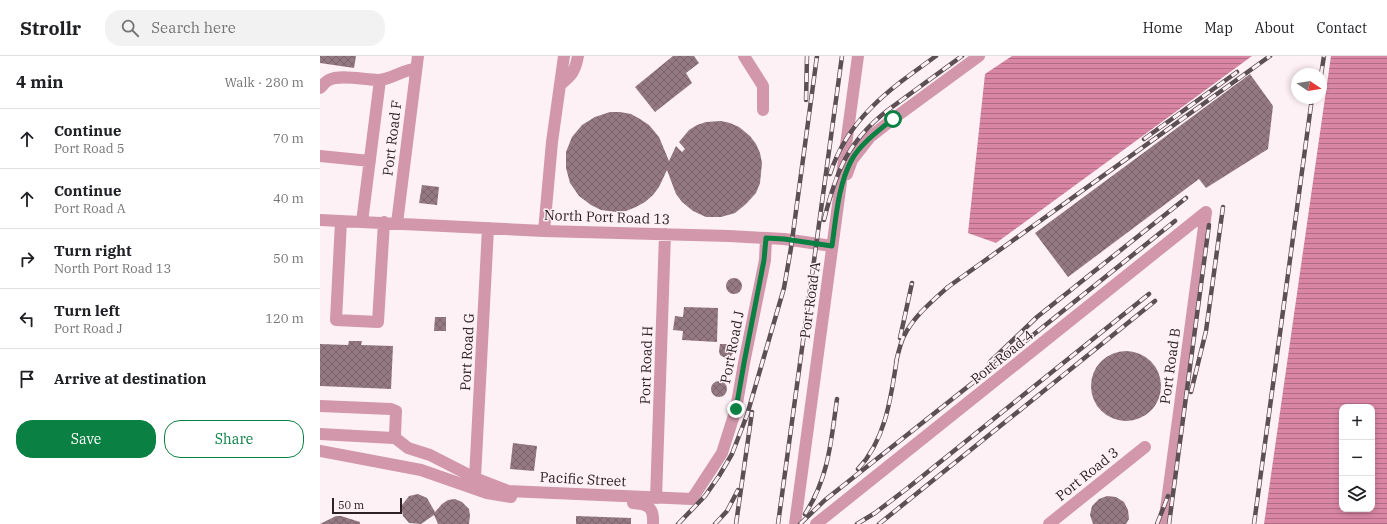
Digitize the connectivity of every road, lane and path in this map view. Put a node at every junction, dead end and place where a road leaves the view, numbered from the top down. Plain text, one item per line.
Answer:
1 (418, 56) edge
2 (564, 56) edge
3 (578, 56) edge
4 (744, 56) edge
5 (858, 56) edge
6 (979, 56) edge
7 (416, 68) junction
8 (380, 80) junction
9 (560, 85) junction
10 (320, 88) edge
11 (763, 110) dead end
12 (320, 156) edge
13 (370, 161) junction
14 (839, 194) junction
15 (1206, 212) joint
16 (320, 220) edge
17 (341, 221) junction
18 (362, 222) junction
19 (384, 222) junction
20 (397, 223) junction
21 (488, 228) junction
22 (544, 231) junction
23 (665, 234) junction
24 (766, 238) junction
25 (832, 246) junction
26 (320, 406) edge
27 (320, 434) edge
28 (394, 437) junction
29 (1145, 447) dead end
30 (320, 451) edge
31 (475, 478) junction
32 (656, 498) junction
33 (692, 499) joint
34 (653, 524) edge
35 (795, 524) edge
36 (816, 524) edge
37 (1049, 524) edge
38 (1164, 524) edge

1 - 7 lane, Port Road F
2 - 9 lane
3 - 9 lane
4 - 11 lane
5 - 14 lane, Port Road A
6 - 14 lane
7 - 8 lane
7 - 20 lane, Port Road F
8 - 10 lane
8 - 13 lane
9 - 22 lane
12 - 13 lane
13 - 18 lane
14 - 25 lane, Port Road A
15 - 36 lane, Port Road 4
15 - 38 lane, Port Road B
16 - 17 lane, North Port Road 13
17 - 18 lane, North Port Road 13
17 - 19 lane
18 - 19 lane, North Port Road 13
19 - 20 lane, North Port Road 13
20 - 21 lane, North Port Road 13
21 - 22 lane, North Port Road 13
21 - 31 lane, Port Road G
22 - 23 lane, North Port Road 13
23 - 24 lane, North Port Road 13
23 - 32 lane, Port Road H
24 - 25 lane, North Port Road 13
24 - 33 lane, Port Road J
25 - 35 lane, Port Road A
26 - 28 lane
27 - 28 lane
28 - 31 lane, Pacific Street
29 - 37 lane, Port Road 3
30 - 34 lane
31 - 32 lane, Pacific Street
32 - 33 lane, Pacific Street

